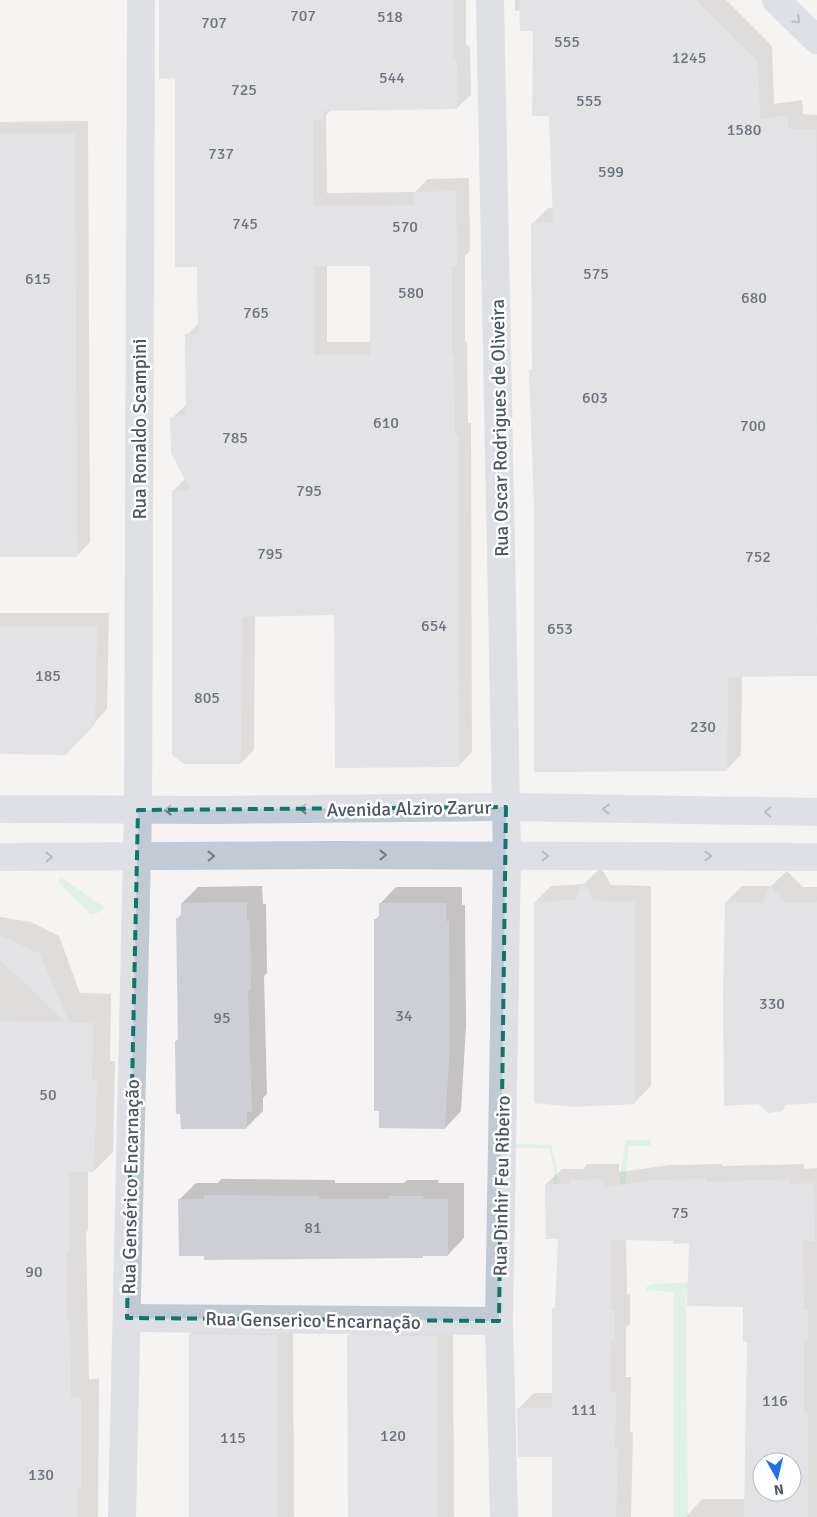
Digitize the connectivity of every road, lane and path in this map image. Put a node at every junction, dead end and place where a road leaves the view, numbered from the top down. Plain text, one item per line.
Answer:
1 (141, 0) edge
2 (490, 0) edge
3 (776, 0) edge
4 (817, 40) edge
5 (506, 807) junction
6 (0, 809) edge
7 (138, 810) junction
8 (817, 812) edge
9 (507, 856) junction
10 (0, 857) edge
11 (137, 857) junction
12 (817, 857) edge
13 (127, 1318) junction
14 (498, 1321) junction
15 (122, 1517) edge
16 (504, 1517) edge

1 - 7 street, Rua Ronaldo Scampini
2 - 5 street, Rua Oscar Rodrigues de Oliveira
3 -> 4 street
5 -> 7 street, Avenida Alziro Zarur
8 -> 5 street, Avenida Alziro Zarur
5 - 9 street, Rua Oscar Rodrigues de Oliveira
6 - 7 street, Avenida Alziro Zarur
7 - 11 street, Rua Ronaldo Scampini
11 -> 9 street
9 -> 12 street
9 - 14 street, Rua Dinhir Feu Ribeiro
10 -> 11 street
11 - 13 street, Rua Gensérico Encarnação
13 - 14 street, Rua Genserico Encarnação
13 - 15 street, Rua Gensérico Encarnação
14 - 16 street, Rua Dinhir Feu Ribeiro

